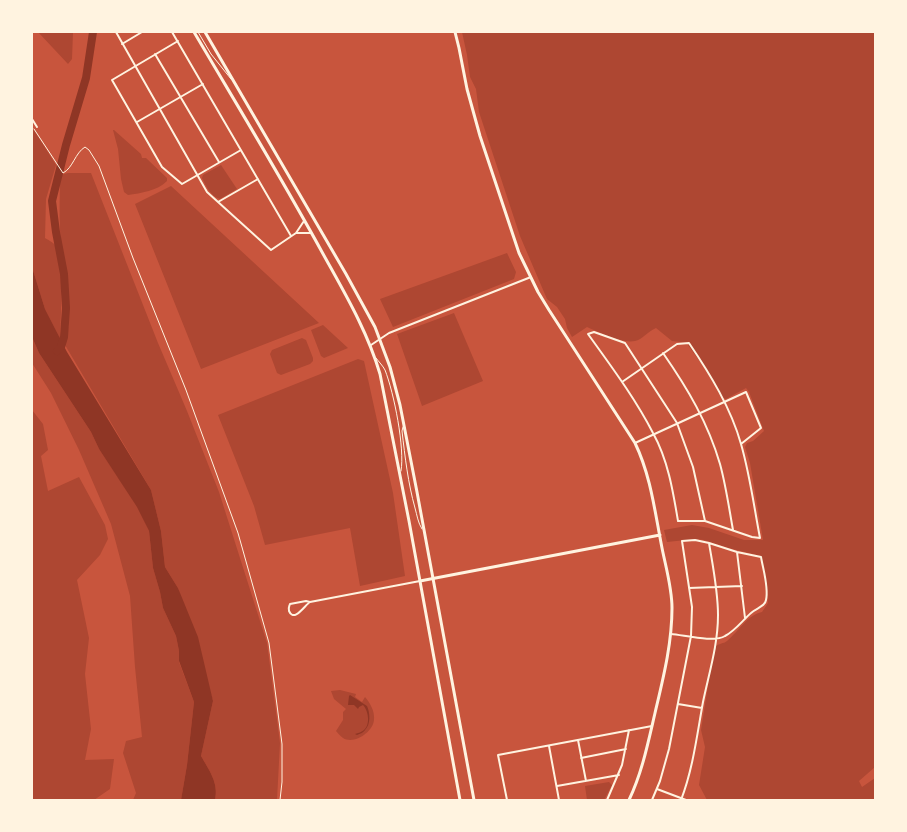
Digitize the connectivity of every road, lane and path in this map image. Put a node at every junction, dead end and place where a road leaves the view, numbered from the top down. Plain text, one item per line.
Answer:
1 (116, 32) edge
2 (142, 32) edge
3 (172, 32) edge
4 (194, 32) edge
5 (198, 32) edge
6 (205, 32) edge
7 (455, 32) edge
8 (178, 41) junction
9 (122, 44) junction
10 (155, 54) junction
11 (135, 66) junction
12 (234, 82) junction
13 (203, 84) junction
14 (180, 97) junction
15 (159, 109) junction
16 (32, 119) edge
17 (137, 122) junction
18 (32, 125) edge
19 (37, 127) dead end
20 (241, 150) junction
21 (219, 162) junction
22 (197, 175) junction
23 (258, 179) junction
24 (218, 202) junction
25 (304, 220) junction
26 (296, 233) junction
27 (311, 233) junction
28 (291, 236) junction
29 (531, 277) junction
30 (380, 338) junction
31 (371, 345) junction
32 (663, 353) junction
33 (376, 357) junction
34 (642, 368) junction
35 (622, 382) junction
36 (724, 402) junction
37 (700, 413) junction
38 (677, 424) junction
39 (404, 426) junction
40 (654, 434) junction
41 (635, 443) junction
42 (741, 444) junction
43 (400, 476) junction
44 (705, 521) junction
45 (734, 530) junction
46 (425, 533) junction
47 (660, 535) junction
48 (709, 543) junction
49 (737, 552) junction
50 (433, 578) junction
51 (420, 580) junction
52 (716, 586) junction
53 (742, 586) junction
54 (689, 588) junction
55 (310, 602) junction
56 (745, 618) junction
57 (670, 634) junction
58 (691, 636) junction
59 (716, 640) junction
60 (678, 704) junction
61 (702, 708) junction
62 (652, 726) junction
63 (629, 730) junction
64 (578, 740) junction
65 (549, 746) junction
66 (626, 749) junction
67 (581, 758) junction
68 (619, 775) junction
69 (586, 781) junction
70 (557, 786) junction
71 (657, 789) junction
72 (681, 799) edge
73 (280, 800) edge
74 (460, 800) edge
75 (474, 800) edge
76 (507, 800) edge
77 (559, 800) edge
78 (607, 800) edge
79 (629, 800) edge
80 (652, 800) edge
81 (686, 800) edge

1 - 9 street
2 - 9 street
3 - 8 street
4 - 25 main road
5 - 12 lane
6 - 12 main road
7 - 29 main road
8 - 10 street
8 - 13 street
9 - 11 street
10 - 11 street
10 - 14 street
11 - 15 street
11 - 17 street
12 - 30 main road
13 - 14 street
13 - 20 street
14 - 15 street
14 - 21 street
15 - 17 street
15 - 22 street
16 - 19 street
17 - 22 street
18 - 73 path
20 - 21 street
20 - 23 street
21 - 22 street
22 - 24 street
23 - 24 street
23 - 28 street
24 - 28 street
25 - 26 street
25 - 27 main road
26 - 27 street
26 - 28 street
27 - 31 main road
29 - 30 street
29 - 41 main road
30 - 31 street
30 - 39 main road
31 - 33 main road
32 - 34 street
32 - 36 street
32 - 37 street
33 - 43 main road
33 - 43 lane
34 - 35 street
34 - 35 street
34 - 38 street
35 - 40 street
36 - 37 street
36 - 42 street
36 - 42 street
37 - 38 street
37 - 45 street
38 - 40 street
38 - 44 street
39 - 46 main road
39 - 46 lane
40 - 41 street
40 - 44 street
41 - 47 main road
42 - 45 street
43 - 51 main road
44 - 45 street
46 - 50 main road
47 - 50 main road
47 - 57 main road
48 - 49 street
48 - 52 street
48 - 54 street
49 - 53 street
49 - 56 street
50 - 51 main road
50 - 75 main road
51 - 55 street
51 - 74 main road
52 - 53 street
52 - 54 street
52 - 59 street
53 - 56 street
54 - 58 street
55 - 55 street
56 - 59 street
57 - 58 street
57 - 62 main road
58 - 59 street
58 - 60 street
59 - 61 street
60 - 61 street
60 - 71 street
61 - 72 street
62 - 63 street
62 - 79 main road
63 - 64 street
63 - 66 street
64 - 65 street
64 - 67 street
65 - 70 street
65 - 76 street
66 - 67 street
66 - 68 street
67 - 69 street
68 - 69 street
68 - 78 street
69 - 70 street
70 - 77 street
71 - 72 street
71 - 80 street
72 - 81 street

